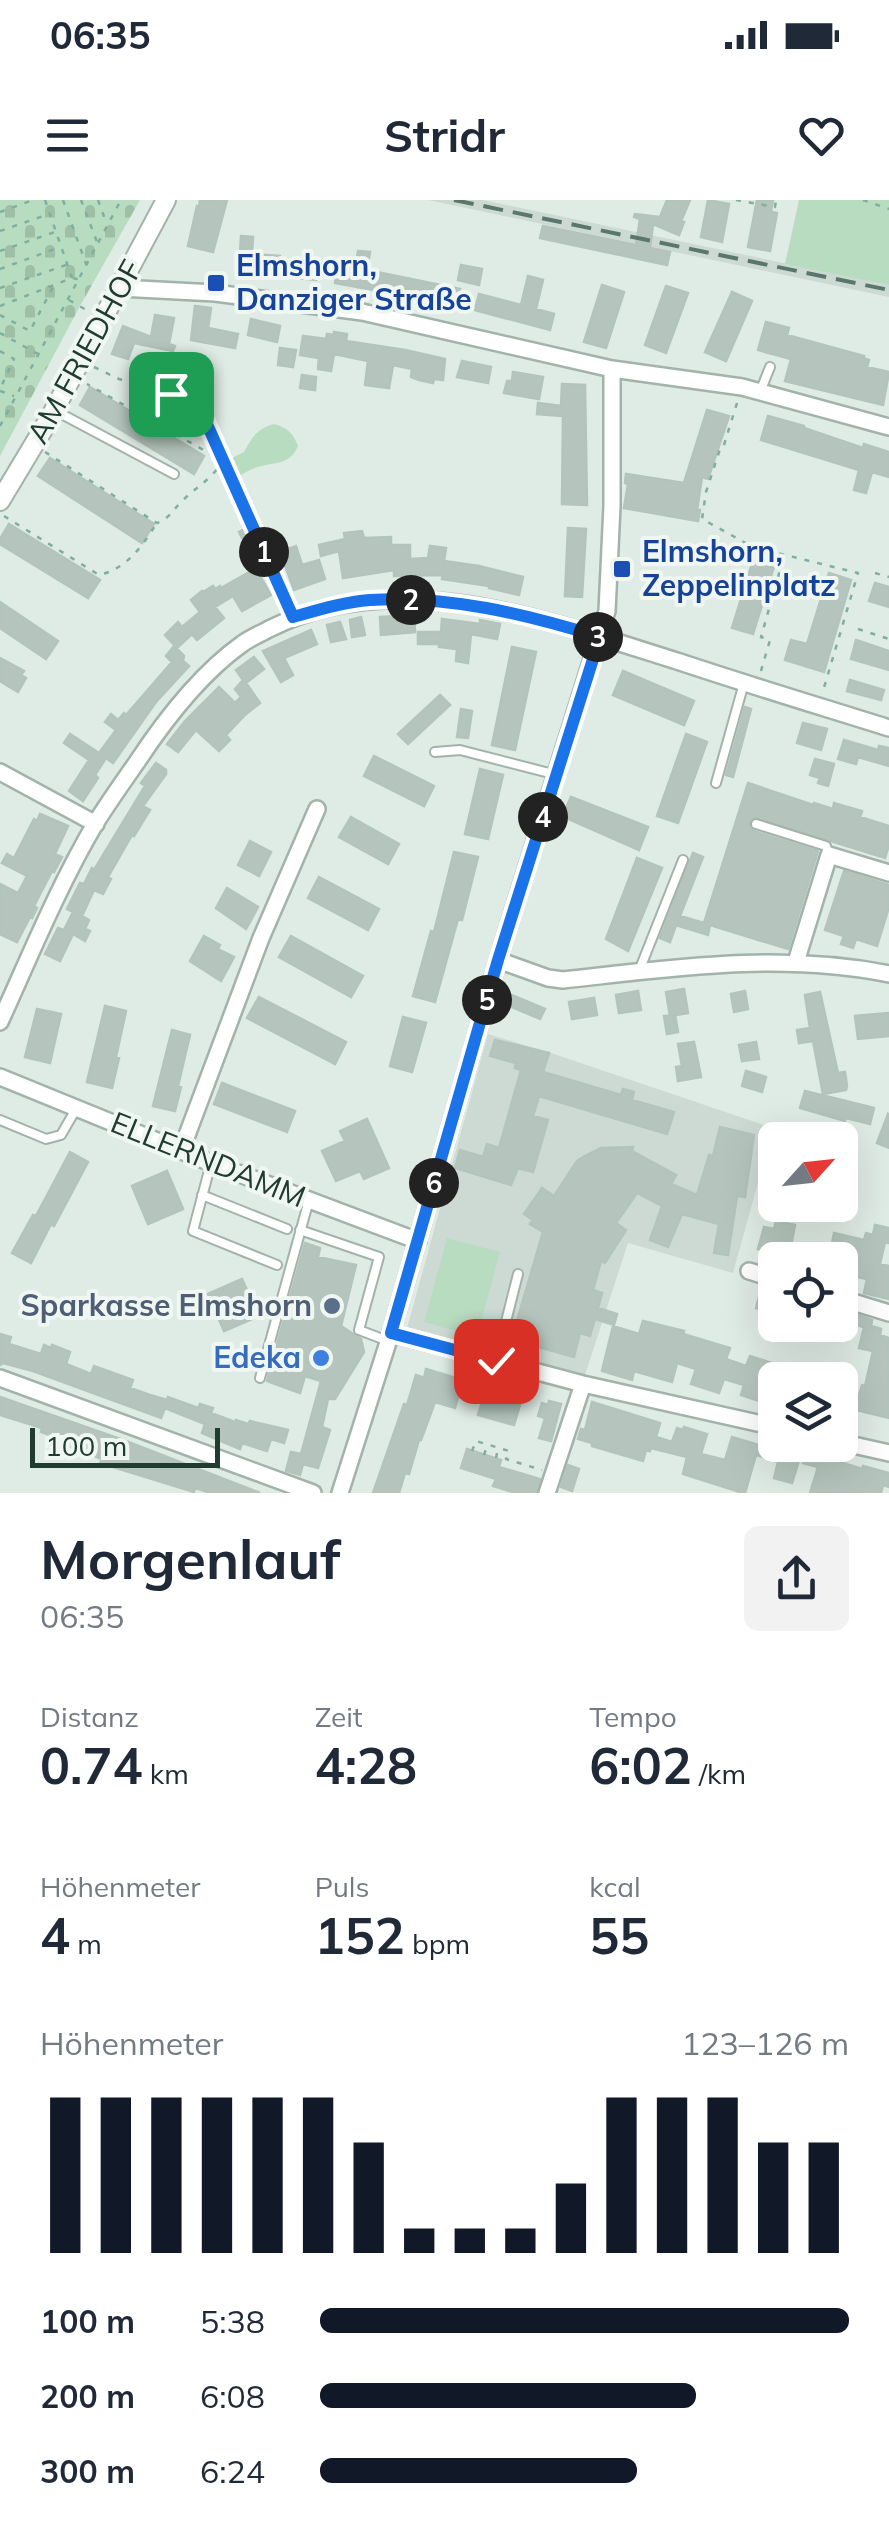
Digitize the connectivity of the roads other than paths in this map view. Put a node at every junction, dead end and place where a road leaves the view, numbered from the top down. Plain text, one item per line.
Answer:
1 (166, 200) edge
2 (120, 288) junction
3 (770, 367) dead end
4 (612, 369) junction
5 (760, 392) junction
6 (54, 410) junction
7 (889, 427) edge
8 (174, 474) dead end
9 (0, 501) edge
10 (600, 637) junction
11 (750, 684) junction
12 (889, 728) edge
13 (435, 752) dead end
14 (0, 772) edge
15 (557, 775) junction
16 (716, 783) dead end
17 (317, 809) dead end
18 (96, 824) junction
19 (756, 824) dead end
20 (828, 855) junction
21 (683, 860) dead end
22 (889, 873) edge
23 (498, 960) junction
24 (796, 962) junction
25 (639, 972) junction
26 (889, 974) edge
27 (0, 1022) edge
28 (0, 1077) edge
29 (76, 1108) junction
30 (0, 1120) edge
31 (181, 1151) junction
32 (211, 1163) junction
33 (202, 1195) junction
34 (308, 1200) junction
35 (287, 1229) dead end
36 (300, 1230) junction
37 (418, 1241) junction
38 (277, 1265) dead end
39 (749, 1272) dead end
40 (518, 1274) dead end
41 (758, 1274) edge
42 (858, 1304) edge
43 (889, 1313) edge
44 (390, 1337) junction
45 (496, 1361) junction
46 (0, 1378) edge
47 (260, 1378) dead end
48 (583, 1384) junction
49 (758, 1423) edge
50 (858, 1446) edge
51 (889, 1452) edge
52 (312, 1493) edge
53 (340, 1493) edge
54 (546, 1493) edge

1 - 2 street, AM FRIEDHOF
2 - 4 street
2 - 6 street, AM FRIEDHOF
3 - 5 lane
4 - 5 street
4 - 10 street
5 - 7 street
6 - 8 lane
6 - 9 street, AM FRIEDHOF
10 - 11 street
10 - 15 street
10 - 18 street
11 - 12 street
11 - 16 lane
13 - 15 lane
14 - 18 street
15 - 23 street
17 - 31 street
18 - 27 street
19 - 20 lane
20 - 22 street
20 - 24 street
21 - 25 lane
23 - 25 street
23 - 37 street
24 - 25 street
24 - 26 street
28 - 29 street, ELLERNDAMM
29 - 30 lane
29 - 31 street, ELLERNDAMM
31 - 32 street, ELLERNDAMM
32 - 33 lane
32 - 34 street, ELLERNDAMM
33 - 35 lane
33 - 38 lane
34 - 36 lane
34 - 37 street, ELLERNDAMM
36 - 44 lane
36 - 47 lane
37 - 44 street
39 - 41 street
40 - 45 lane
42 - 43 street
44 - 45 street
44 - 53 street
45 - 48 street
46 - 52 street
48 - 49 street
48 - 54 street
50 - 51 street

